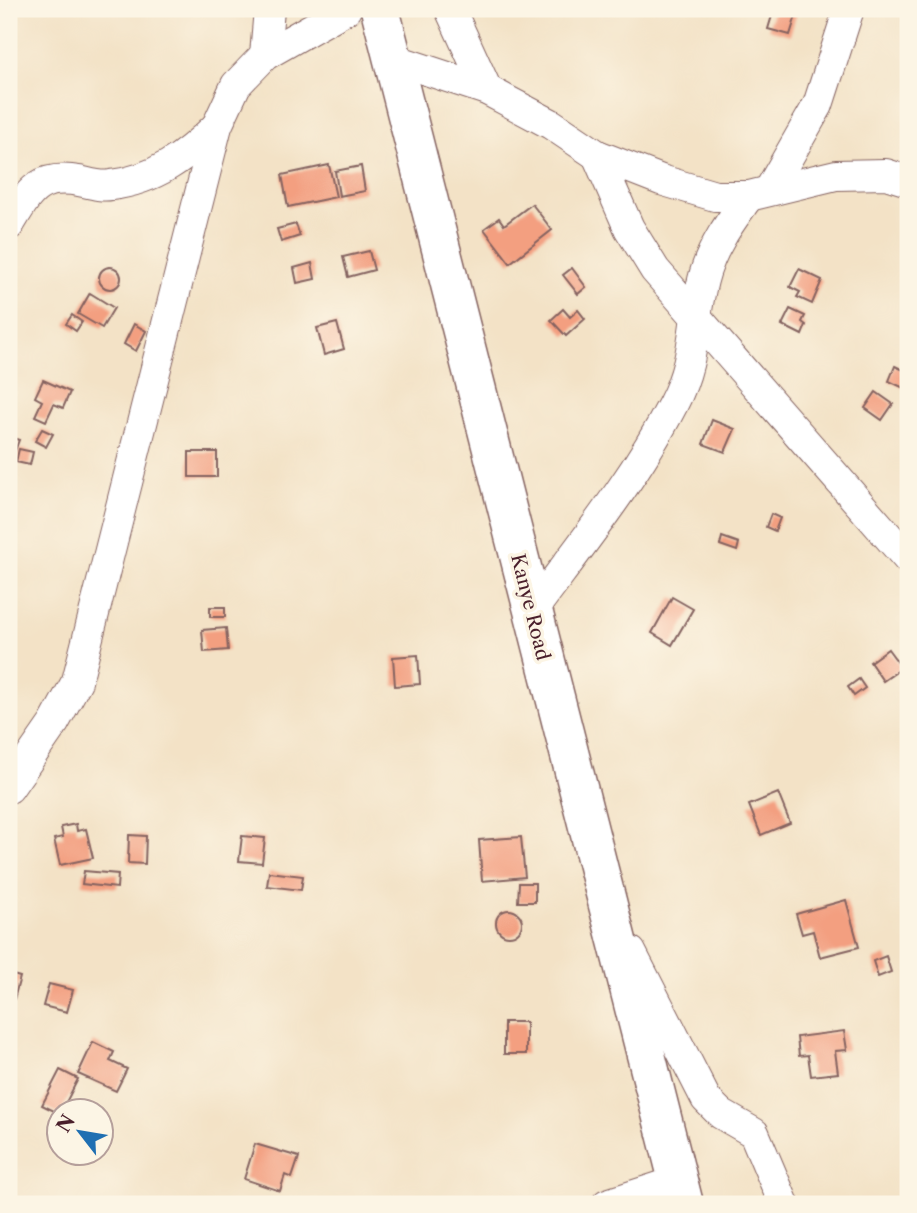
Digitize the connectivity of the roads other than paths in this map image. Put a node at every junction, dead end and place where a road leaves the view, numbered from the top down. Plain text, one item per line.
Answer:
1 (269, 9) edge
2 (346, 9) edge
3 (380, 9) edge
4 (450, 9) edge
5 (849, 9) edge
6 (265, 55) junction
7 (393, 59) junction
8 (487, 90) junction
9 (217, 126) junction
10 (597, 155) junction
11 (908, 181) edge
12 (760, 192) junction
13 (9, 225) edge
14 (697, 321) junction
15 (908, 559) edge
16 (532, 611) junction
17 (9, 788) edge
18 (608, 908) junction
19 (681, 1192) edge
20 (607, 1204) edge
21 (784, 1204) edge

1 - 6 street
2 - 6 street
3 - 7 main road, Kanye Road
4 - 8 street
5 - 12 street
6 - 9 street
7 - 8 street
7 - 16 main road, Kanye Road
8 - 10 street
9 - 13 street
9 - 17 street
10 - 12 street
10 - 14 street
11 - 12 street
12 - 14 street
14 - 15 street
14 - 16 street
16 - 18 main road, Kanye Road
18 - 19 main road, Kanye Road
18 - 21 street
19 - 20 street

